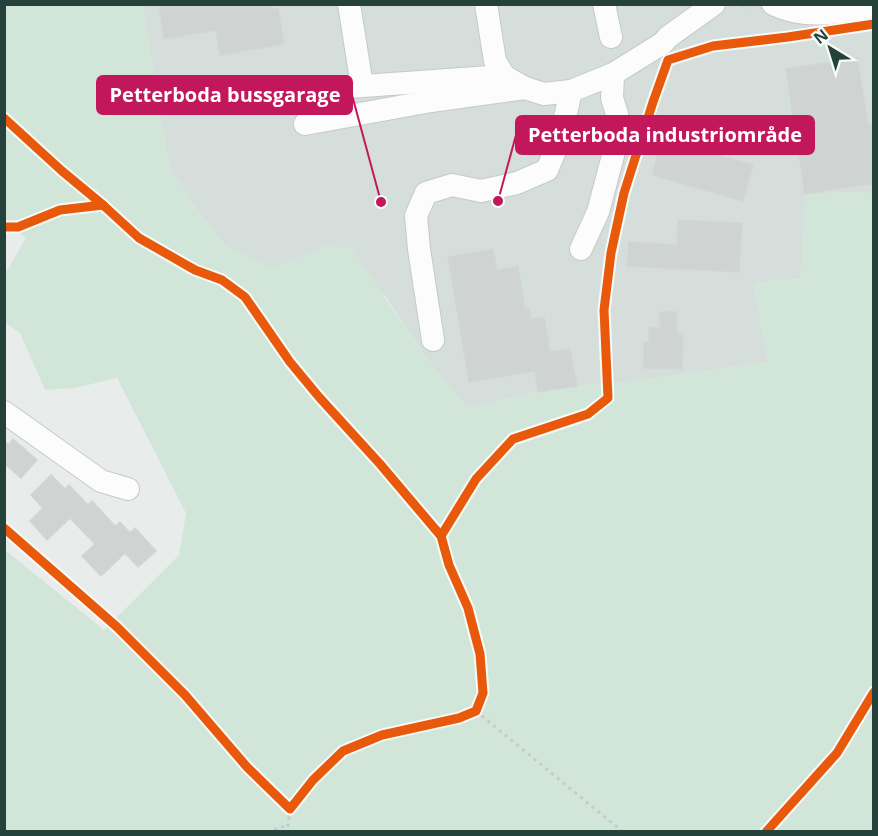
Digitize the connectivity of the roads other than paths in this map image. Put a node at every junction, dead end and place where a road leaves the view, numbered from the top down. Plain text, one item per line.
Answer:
1 (349, 4) edge
2 (486, 4) edge
3 (604, 4) edge
4 (714, 4) edge
5 (773, 4) edge
6 (873, 7) edge
7 (610, 37) dead end
8 (613, 74) junction
9 (504, 76) junction
10 (362, 86) junction
11 (525, 88) junction
12 (571, 91) junction
13 (182, 99) dead end
14 (305, 124) dead end
15 (581, 249) dead end
16 (433, 340) dead end
17 (4, 412) edge
18 (128, 489) dead end

1 - 10 street
2 - 9 street
3 - 7 street
4 - 8 street
5 - 6 street
8 - 12 street
8 - 15 street
9 - 10 street
9 - 11 street
10 - 13 street
11 - 12 street
11 - 14 street
12 - 16 street
17 - 18 street

